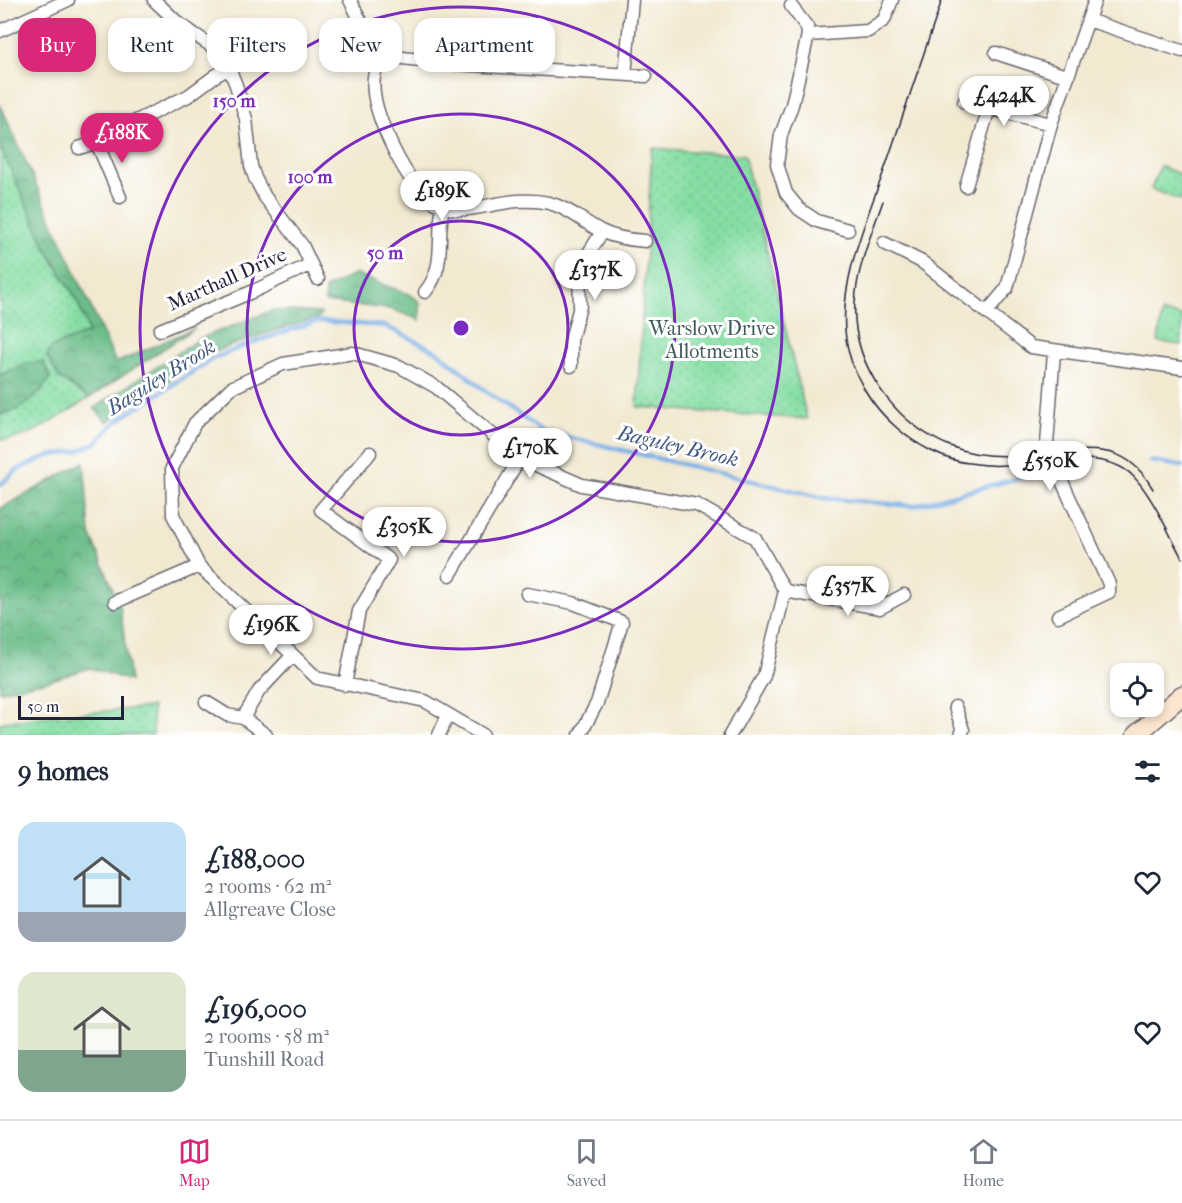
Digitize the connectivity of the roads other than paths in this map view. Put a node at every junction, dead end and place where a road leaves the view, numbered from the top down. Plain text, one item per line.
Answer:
1 (68, 0) edge
2 (154, 0) edge
3 (350, 0) edge
4 (632, 0) edge
5 (892, 0) edge
6 (1095, 0) edge
7 (791, 6) dead end
8 (360, 18) edge
9 (1088, 20) junction
10 (0, 31) edge
11 (808, 35) junction
12 (207, 43) edge
13 (1182, 51) edge
14 (996, 53) dead end
15 (402, 58) edge
16 (222, 72) edge
17 (230, 72) edge
18 (374, 72) edge
19 (626, 75) junction
20 (646, 76) dead end
21 (1066, 76) junction
22 (964, 102) dead end
23 (989, 108) junction
24 (1051, 124) junction
25 (97, 143) junction
26 (79, 148) dead end
27 (966, 186) dead end
28 (120, 197) dead end
29 (443, 206) junction
30 (848, 230) dead end
31 (602, 231) junction
32 (645, 241) dead end
33 (884, 243) dead end
34 (311, 264) junction
35 (318, 279) dead end
36 (425, 292) dead end
37 (987, 312) junction
38 (160, 330) dead end
39 (1054, 351) junction
40 (571, 366) dead end
41 (1182, 368) edge
42 (370, 453) dead end
43 (520, 458) junction
44 (199, 567) junction
45 (450, 575) dead end
46 (784, 591) junction
47 (527, 594) dead end
48 (904, 595) dead end
49 (115, 602) dead end
50 (1058, 616) dead end
51 (292, 656) junction
52 (345, 685) junction
53 (1182, 695) edge
54 (207, 702) dead end
55 (955, 707) dead end
56 (448, 715) junction
57 (243, 718) junction
58 (266, 735) edge
59 (439, 735) edge
60 (483, 735) edge
61 (579, 735) edge
62 (730, 735) edge
63 (961, 735) edge
64 (1136, 735) edge

1 - 10 street
2 - 12 street, Marthall Drive
3 - 8 street
4 - 19 street
5 - 11 street
6 - 9 street
7 - 11 street
9 - 13 street
9 - 21 street
11 - 30 street
14 - 21 street
15 - 19 street
16 - 25 street
17 - 34 street, Marthall Drive
18 - 29 street
19 - 20 street
21 - 24 street
22 - 23 street
23 - 24 street
23 - 27 street
24 - 37 street
25 - 26 street
25 - 28 street
29 - 31 street
29 - 36 street
31 - 32 street
31 - 40 street
33 - 37 street
34 - 35 street, Marthall Drive
34 - 38 street, Marthall Drive
37 - 39 street
39 - 41 street
39 - 50 street
42 - 52 street
43 - 44 street
43 - 45 street
43 - 46 street
44 - 49 street
44 - 51 street
46 - 48 street
46 - 62 street
47 - 61 street
51 - 52 street
51 - 57 street
52 - 56 street
53 - 64 main road
54 - 57 street
55 - 63 street
56 - 59 street
56 - 60 street
57 - 58 street

